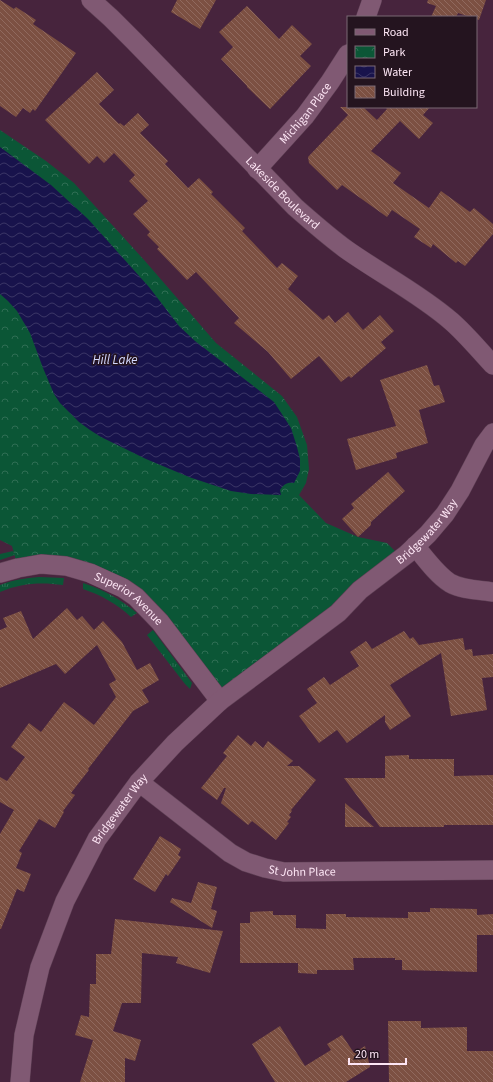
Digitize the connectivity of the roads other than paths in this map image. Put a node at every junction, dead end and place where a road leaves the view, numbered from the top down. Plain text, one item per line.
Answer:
1 (91, 0) edge
2 (372, 0) edge
3 (366, 16) edge
4 (347, 56) edge
5 (257, 169) junction
6 (493, 365) edge
7 (493, 433) edge
8 (493, 456) edge
9 (420, 551) junction
10 (0, 573) edge
11 (493, 592) edge
12 (220, 701) junction
13 (139, 782) junction
14 (493, 870) edge
15 (20, 1082) edge

1 - 5 street, Lakeside Boulevard
2 - 3 street
4 - 5 street, Michigan Place
5 - 6 street, Lakeside Boulevard
7 - 9 street, Bridgewater Way
8 - 9 street, Bridgewater Way
9 - 11 street
9 - 12 street, Bridgewater Way
10 - 12 street, Superior Avenue
12 - 13 street, Bridgewater Way
13 - 14 street, St John Place
13 - 15 street, Bridgewater Way

